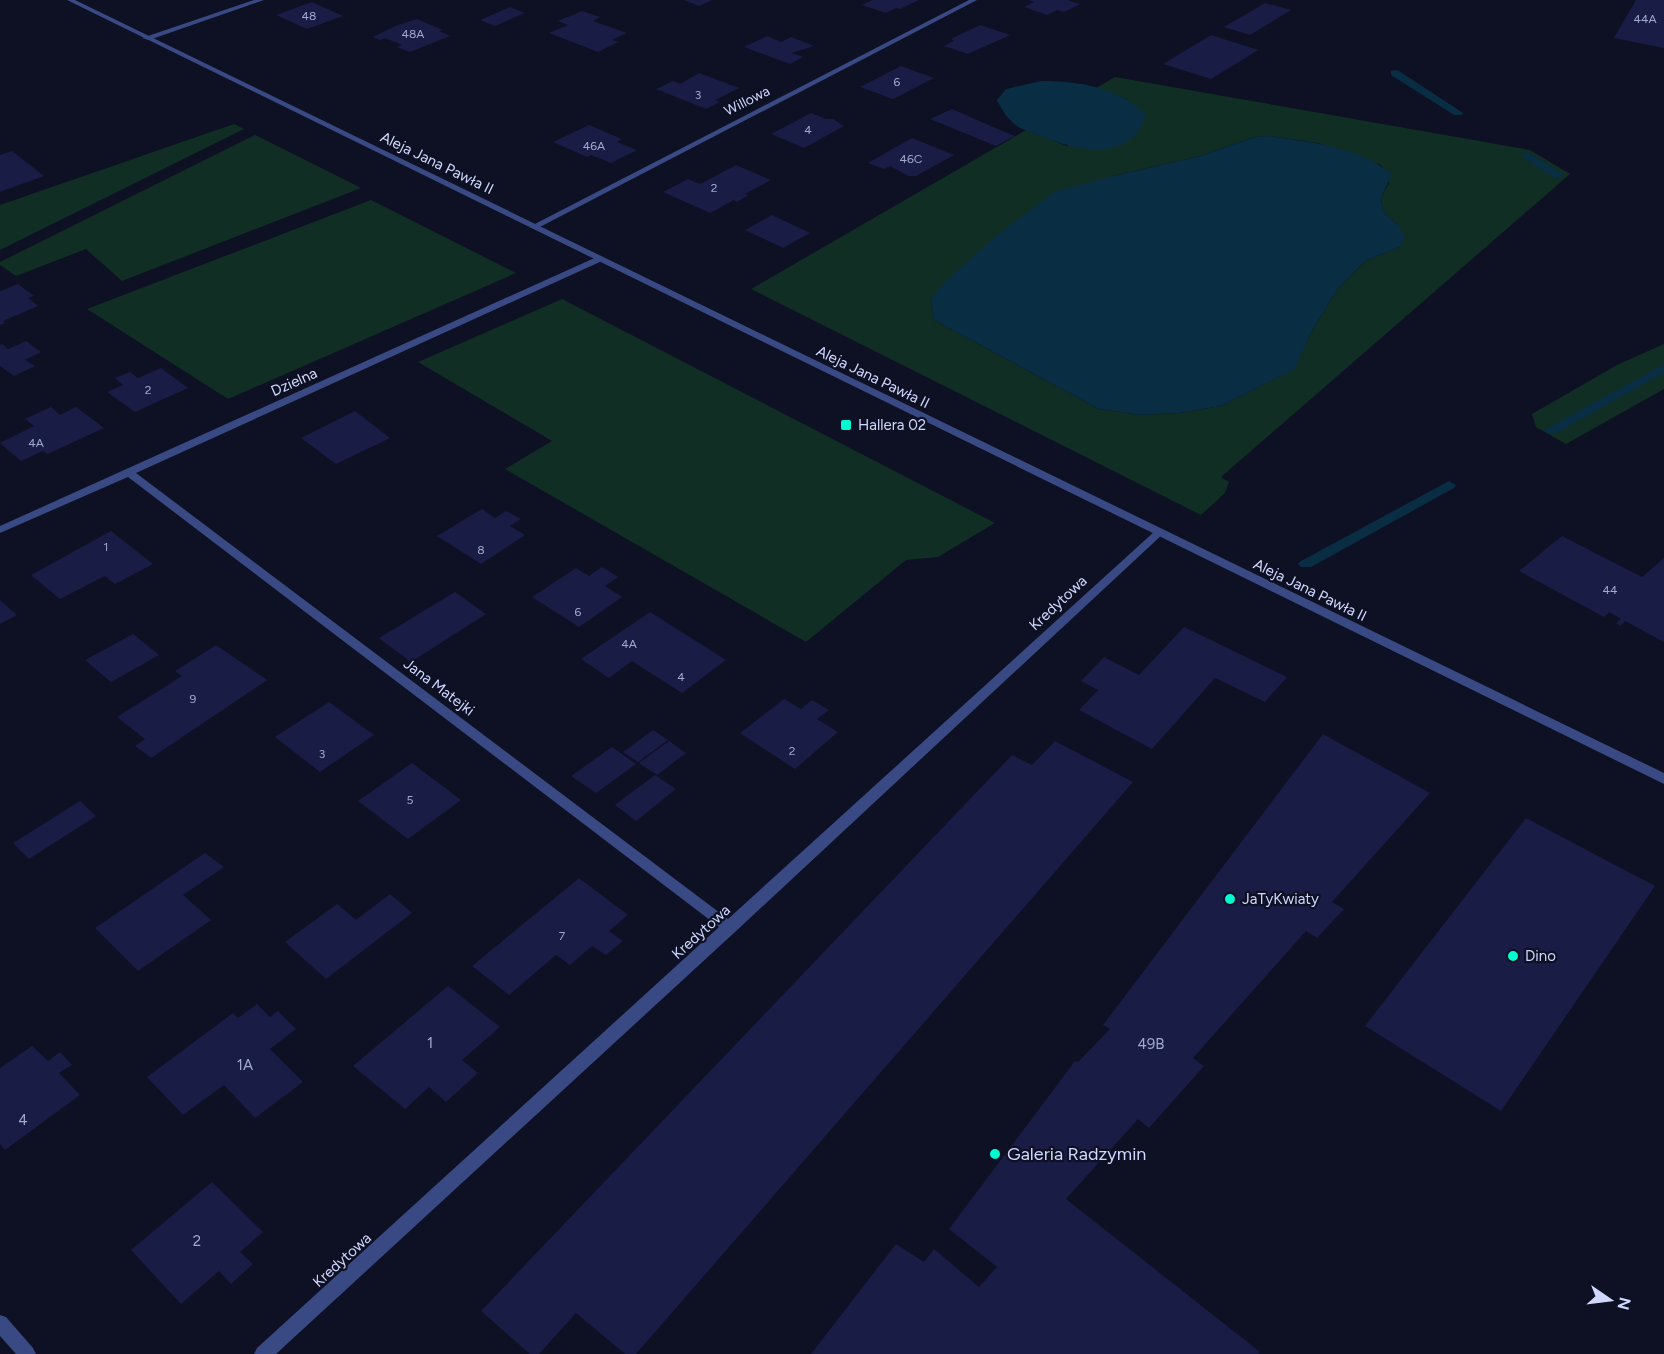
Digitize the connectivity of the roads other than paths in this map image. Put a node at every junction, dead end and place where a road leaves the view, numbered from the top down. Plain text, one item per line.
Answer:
1 (70, 0) edge
2 (261, 0) edge
3 (974, 0) edge
4 (146, 38) junction
5 (533, 227) junction
6 (599, 259) junction
7 (128, 472) junction
8 (0, 530) edge
9 (1160, 533) junction
10 (1664, 779) edge
11 (730, 928) junction
12 (0, 1323) edge
13 (27, 1354) edge
14 (263, 1354) edge

1 - 4 street, Aleja Jana Pawła II
2 - 4 street
3 - 5 street, Willowa
4 - 5 street, Aleja Jana Pawła II
5 - 6 street, Aleja Jana Pawła II
6 - 7 street, Dzielna
6 - 9 street, Aleja Jana Pawła II
7 - 8 street, Dzielna
7 - 11 street, Jana Matejki
9 - 10 street, Aleja Jana Pawła II
9 - 11 street, Kredytowa
11 - 14 street, Kredytowa
12 - 13 street

